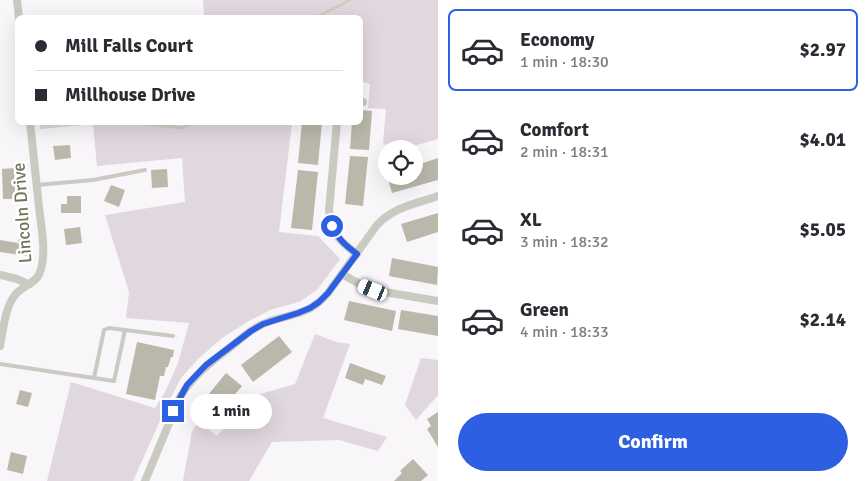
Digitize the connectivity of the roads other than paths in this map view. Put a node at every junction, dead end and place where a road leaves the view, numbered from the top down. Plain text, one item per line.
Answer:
1 (17, 0) edge
2 (19, 15) edge
3 (30, 125) edge
4 (337, 125) edge
5 (144, 170) dead end
6 (37, 185) junction
7 (438, 196) edge
8 (357, 254) junction
9 (342, 274) junction
10 (0, 275) edge
11 (28, 284) junction
12 (438, 301) edge
13 (125, 330) junction
14 (173, 336) dead end
15 (0, 346) edge
16 (0, 364) edge
17 (94, 378) junction
18 (144, 481) edge

1 - 2 street
3 - 6 street, Lincoln Drive
4 - 8 street
5 - 6 lane
6 - 11 street, Lincoln Drive
7 - 8 street
8 - 9 street
9 - 12 street
9 - 18 street
10 - 11 street
11 - 15 street, Lincoln Drive
13 - 14 lane
13 - 17 lane
13 - 17 lane
16 - 17 lane

